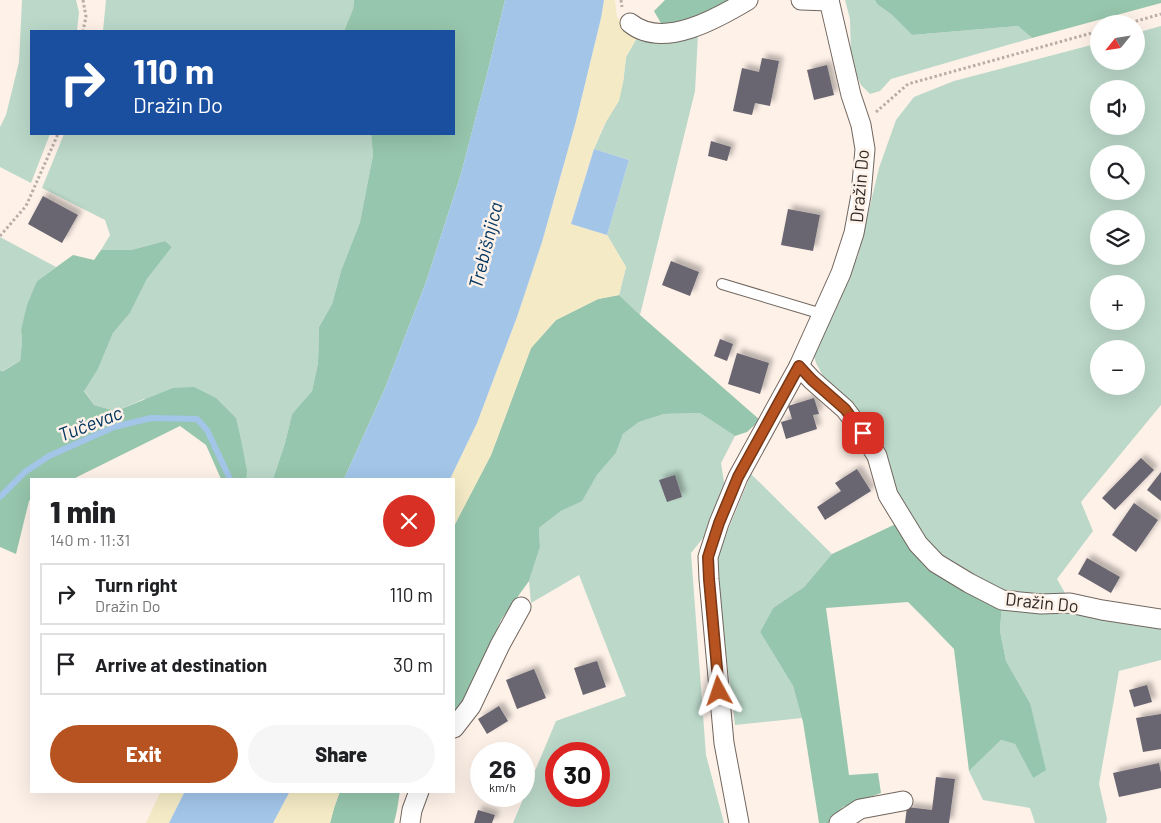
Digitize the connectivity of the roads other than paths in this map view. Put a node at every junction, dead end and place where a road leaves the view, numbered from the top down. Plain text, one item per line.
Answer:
1 (748, 0) edge
2 (801, 0) edge
3 (829, 0) edge
4 (630, 23) dead end
5 (722, 284) dead end
6 (822, 314) junction
7 (799, 366) junction
8 (521, 607) dead end
9 (1161, 619) edge
10 (455, 727) edge
11 (418, 793) edge
12 (903, 800) dead end
13 (410, 823) edge
14 (739, 823) edge
15 (838, 823) edge

1 - 4 street
2 - 3 street
3 - 6 street, Dražin Do
5 - 6 lane
6 - 7 street, Dražin Do
7 - 9 street, Dražin Do
7 - 14 street, Dražin Do
8 - 10 street
11 - 13 street
12 - 15 street

